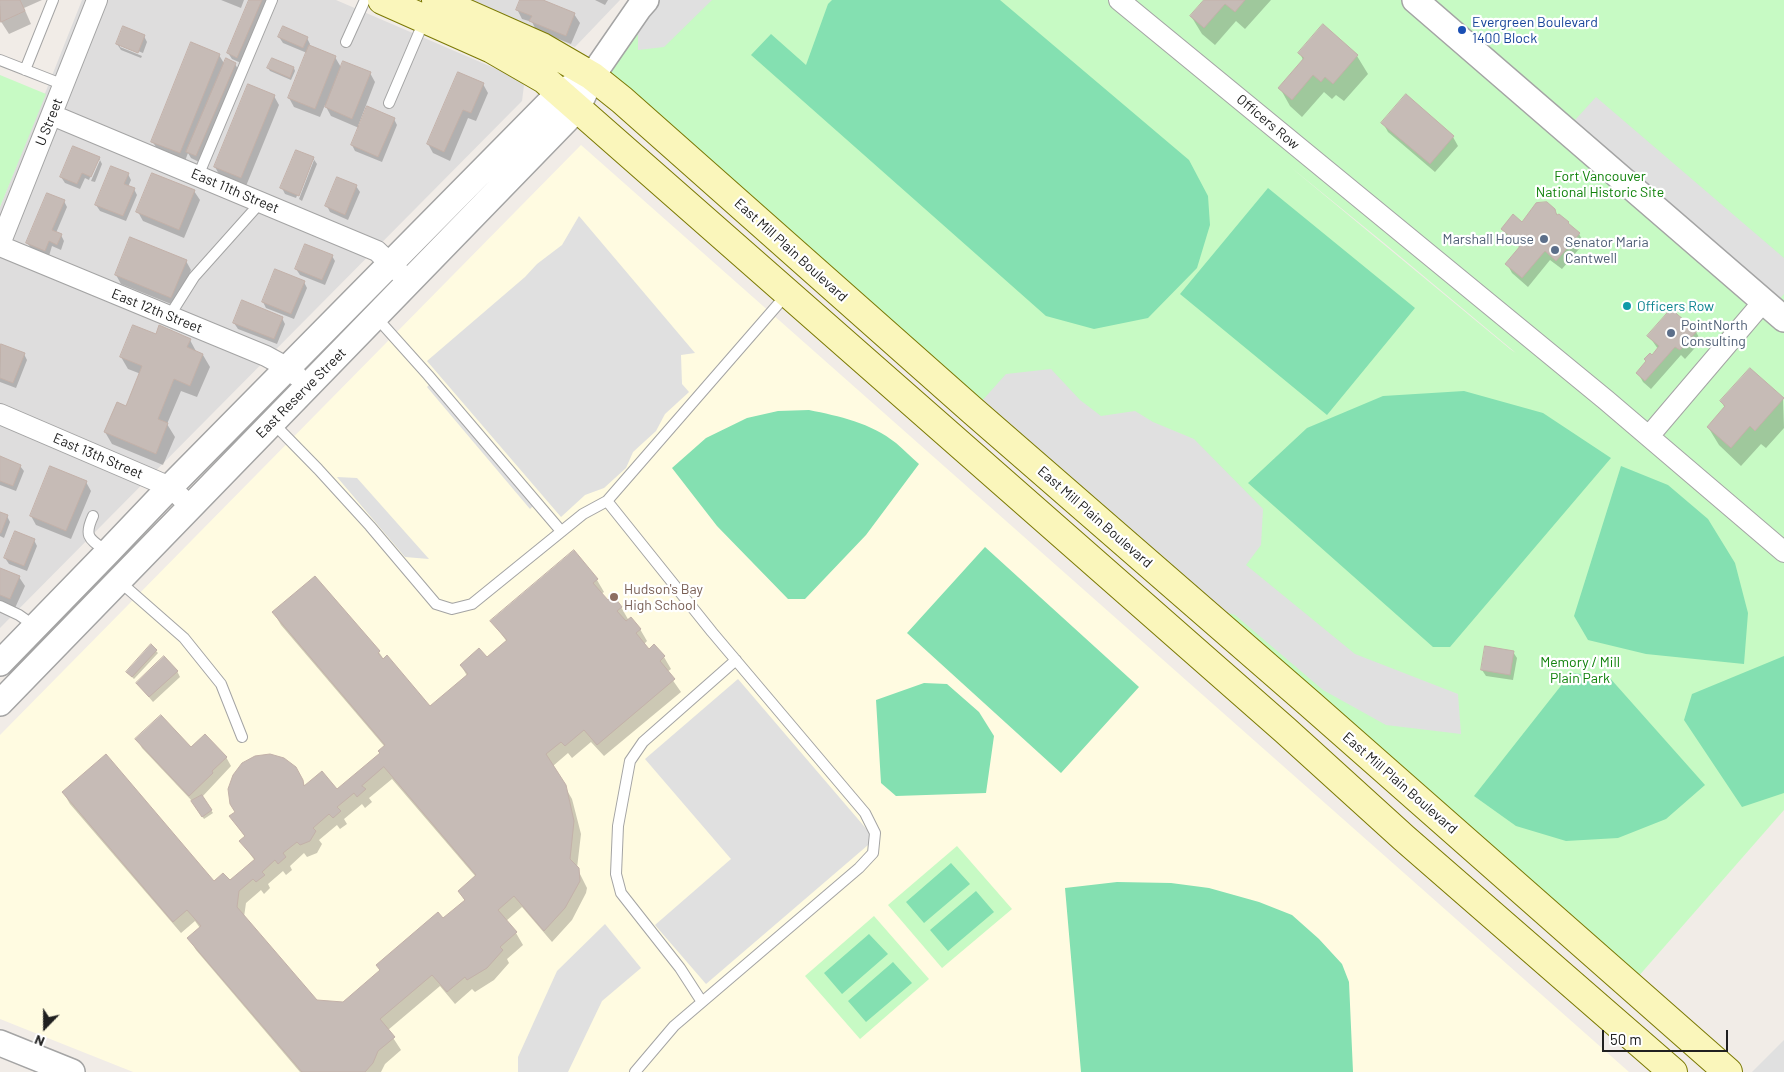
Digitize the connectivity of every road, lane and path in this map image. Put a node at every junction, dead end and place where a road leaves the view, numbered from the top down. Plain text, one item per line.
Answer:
1 (53, 0) edge
2 (97, 0) edge
3 (272, 0) edge
4 (365, 0) edge
5 (382, 0) edge
6 (646, 0) edge
7 (1119, 0) edge
8 (1420, 1) edge
9 (430, 9) edge
10 (346, 42) dead end
11 (0, 60) edge
12 (25, 70) junction
13 (592, 76) junction
14 (64, 85) junction
15 (568, 101) junction
16 (389, 103) dead end
17 (52, 114) junction
18 (198, 176) junction
19 (260, 202) junction
20 (0, 245) edge
21 (391, 264) junction
22 (409, 282) junction
23 (787, 294) junction
24 (1764, 302) junction
25 (170, 316) junction
26 (376, 317) junction
27 (1784, 319) edge
28 (288, 368) junction
29 (308, 386) junction
30 (0, 414) edge
31 (272, 422) junction
32 (1649, 436) junction
33 (170, 487) junction
34 (607, 501) junction
35 (190, 506) junction
36 (93, 516) dead end
37 (561, 531) junction
38 (108, 552) junction
39 (1784, 552) edge
40 (119, 581) junction
41 (0, 606) edge
42 (36, 627) junction
43 (736, 660) junction
44 (0, 663) edge
45 (0, 703) edge
46 (242, 737) dead end
47 (702, 1002) junction
48 (0, 1043) edge
49 (72, 1072) edge
50 (635, 1072) edge
51 (1673, 1072) edge
52 (1728, 1072) edge

1 - 12 lane
2 - 14 street, U Street
3 - 18 lane
4 - 10 lane
5 - 9 main road, East Mill Plain Boulevard
6 - 13 street, East Reserve Street
7 - 32 street, Officers Row
8 - 24 street
9 - 13 main road, East Mill Plain Boulevard
9 - 15 main road, East Mill Plain Boulevard
9 - 16 lane
11 - 12 lane
12 - 14 lane
13 - 15 street, East Reserve Street
13 - 52 main road, East Mill Plain Boulevard
14 - 17 street, U Street
15 - 21 street, East Reserve Street
15 - 22 street, East Reserve Street
15 - 23 main road, East Mill Plain Boulevard
17 - 18 street, East 11th Street
17 - 20 street, U Street
18 - 19 street, East 11th Street
19 - 21 street, East 11th Street
19 - 25 lane
20 - 25 street, East 12th Street
21 - 22 street, East 11th Street
21 - 28 street, East Reserve Street
22 - 26 street, East Reserve Street
23 - 34 lane
23 - 51 main road, East Mill Plain Boulevard
24 - 27 street
24 - 32 street
25 - 28 street, East 12th Street
26 - 29 street, East Reserve Street
26 - 37 lane
28 - 29 street, East 12th Street
28 - 33 street, East Reserve Street
29 - 31 street, East Reserve Street
30 - 33 street, East 13th Street
31 - 35 street, East Reserve Street
31 - 37 lane
32 - 39 street, Officers Row
33 - 35 street, East 13th Street
33 - 38 street, East Reserve Street
34 - 37 lane
34 - 43 lane
35 - 40 street, East Reserve Street
36 - 38 lane
38 - 42 street, East Reserve Street
40 - 45 street, East Reserve Street
40 - 46 lane
41 - 42 lane
42 - 44 street, East Reserve Street
43 - 47 lane
43 - 47 lane
47 - 50 lane
48 - 49 street

